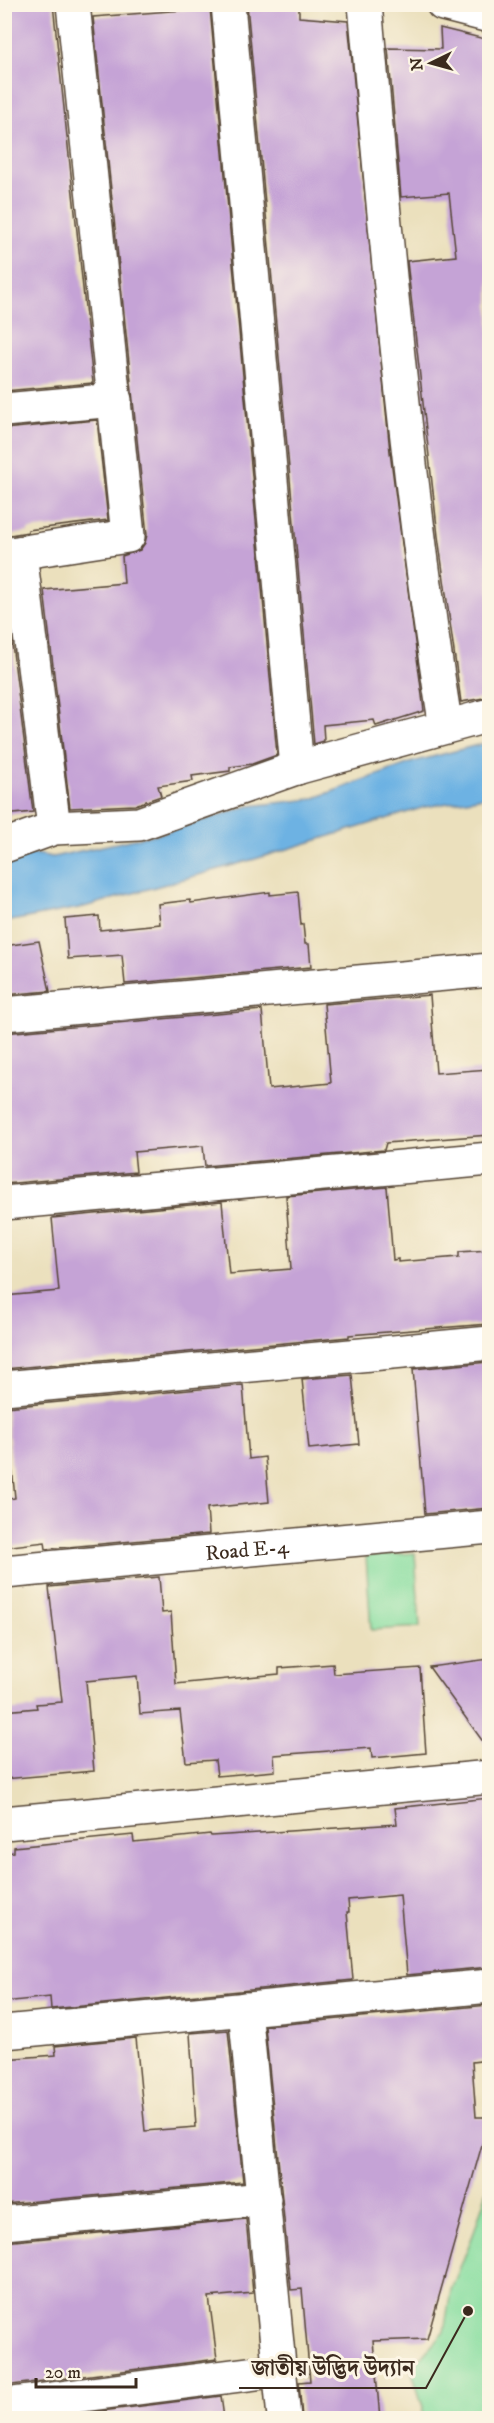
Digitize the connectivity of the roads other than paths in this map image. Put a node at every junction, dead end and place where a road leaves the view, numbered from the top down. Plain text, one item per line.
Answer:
1 (73, 4) edge
2 (228, 4) edge
3 (365, 4) edge
4 (443, 4) edge
5 (489, 16) edge
6 (115, 400) junction
7 (4, 410) edge
8 (12, 554) edge
9 (489, 715) edge
10 (447, 725) junction
11 (297, 768) junction
12 (54, 828) junction
13 (4, 846) edge
14 (489, 970) edge
15 (4, 1014) edge
16 (489, 1159) edge
17 (4, 1203) edge
18 (489, 1343) edge
19 (4, 1388) edge
20 (489, 1527) edge
21 (4, 1572) edge
22 (489, 1777) edge
23 (4, 1823) edge
24 (489, 1986) edge
25 (245, 2009) junction
26 (4, 2032) edge
27 (264, 2199) junction
28 (4, 2223) edge
29 (280, 2370) junction
30 (4, 2405) edge
31 (284, 2418) edge

1 - 6 street
2 - 11 street
3 - 10 street
4 - 5 street
6 - 7 street
6 - 8 street
8 - 12 street
9 - 10 street
10 - 11 street
11 - 12 street
12 - 13 street
14 - 15 street
16 - 17 street
18 - 19 street
20 - 21 street, Road E-4
22 - 23 street
24 - 25 street
25 - 26 street
25 - 27 street
27 - 28 street
27 - 29 street
29 - 30 street
29 - 31 street

